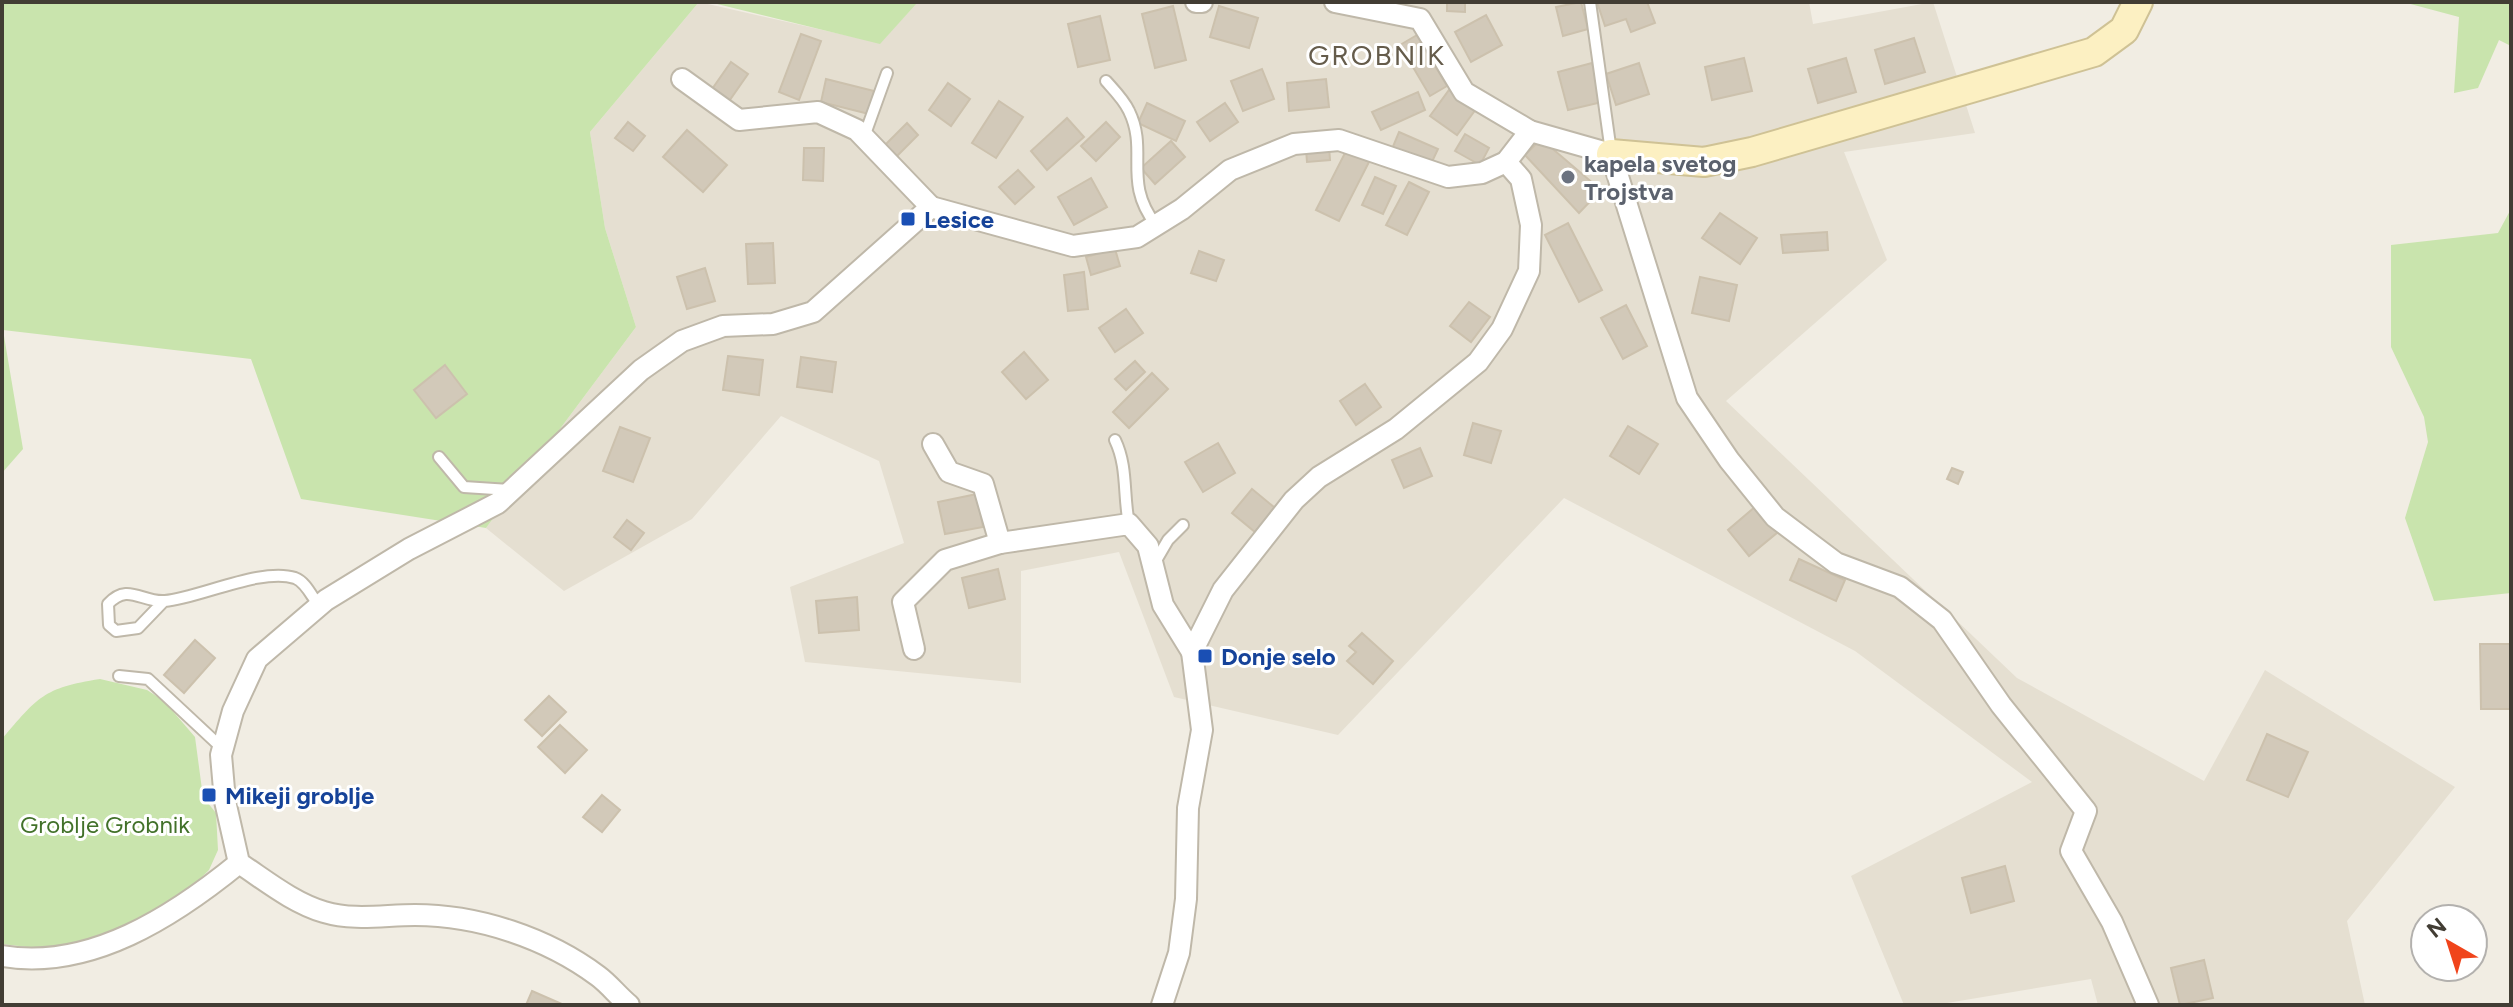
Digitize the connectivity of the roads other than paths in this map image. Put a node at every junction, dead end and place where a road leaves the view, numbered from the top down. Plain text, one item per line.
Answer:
1 (1196, 2) edge
2 (1202, 2) edge
3 (1335, 2) edge
4 (1590, 2) edge
5 (2138, 2) edge
6 (1419, 10) edge
7 (887, 73) dead end
8 (682, 79) dead end
9 (1106, 81) dead end
10 (1530, 131) junction
11 (864, 137) junction
12 (1611, 154) junction
13 (1506, 162) junction
14 (931, 207) junction
15 (1156, 225) junction
16 (1115, 440) dead end
17 (933, 444) dead end
18 (439, 457) dead end
19 (513, 490) junction
20 (1129, 524) junction
21 (1183, 525) dead end
22 (1000, 543) junction
23 (1153, 566) junction
24 (163, 602) junction
25 (319, 606) junction
26 (914, 649) dead end
27 (1192, 652) junction
28 (119, 676) dead end
29 (223, 748) junction
30 (239, 863) junction
31 (2, 956) edge
32 (629, 1005) edge
33 (1162, 1005) edge
34 (2148, 1005) edge

1 - 2 street
3 - 6 street
4 - 12 lane
5 - 12 main road
6 - 10 street
7 - 11 lane
8 - 11 street
9 - 15 lane
10 - 12 street
10 - 13 street
11 - 14 street
12 - 34 street
13 - 15 street
13 - 27 street
14 - 15 street
14 - 19 street
16 - 20 lane
17 - 22 street
18 - 19 lane
19 - 25 street
20 - 22 street
20 - 23 street
21 - 23 lane
22 - 26 street
23 - 27 street
24 - 24 lane
24 - 25 lane
25 - 29 street
27 - 33 street
28 - 29 lane
29 - 30 street
30 - 31 street
30 - 32 street

